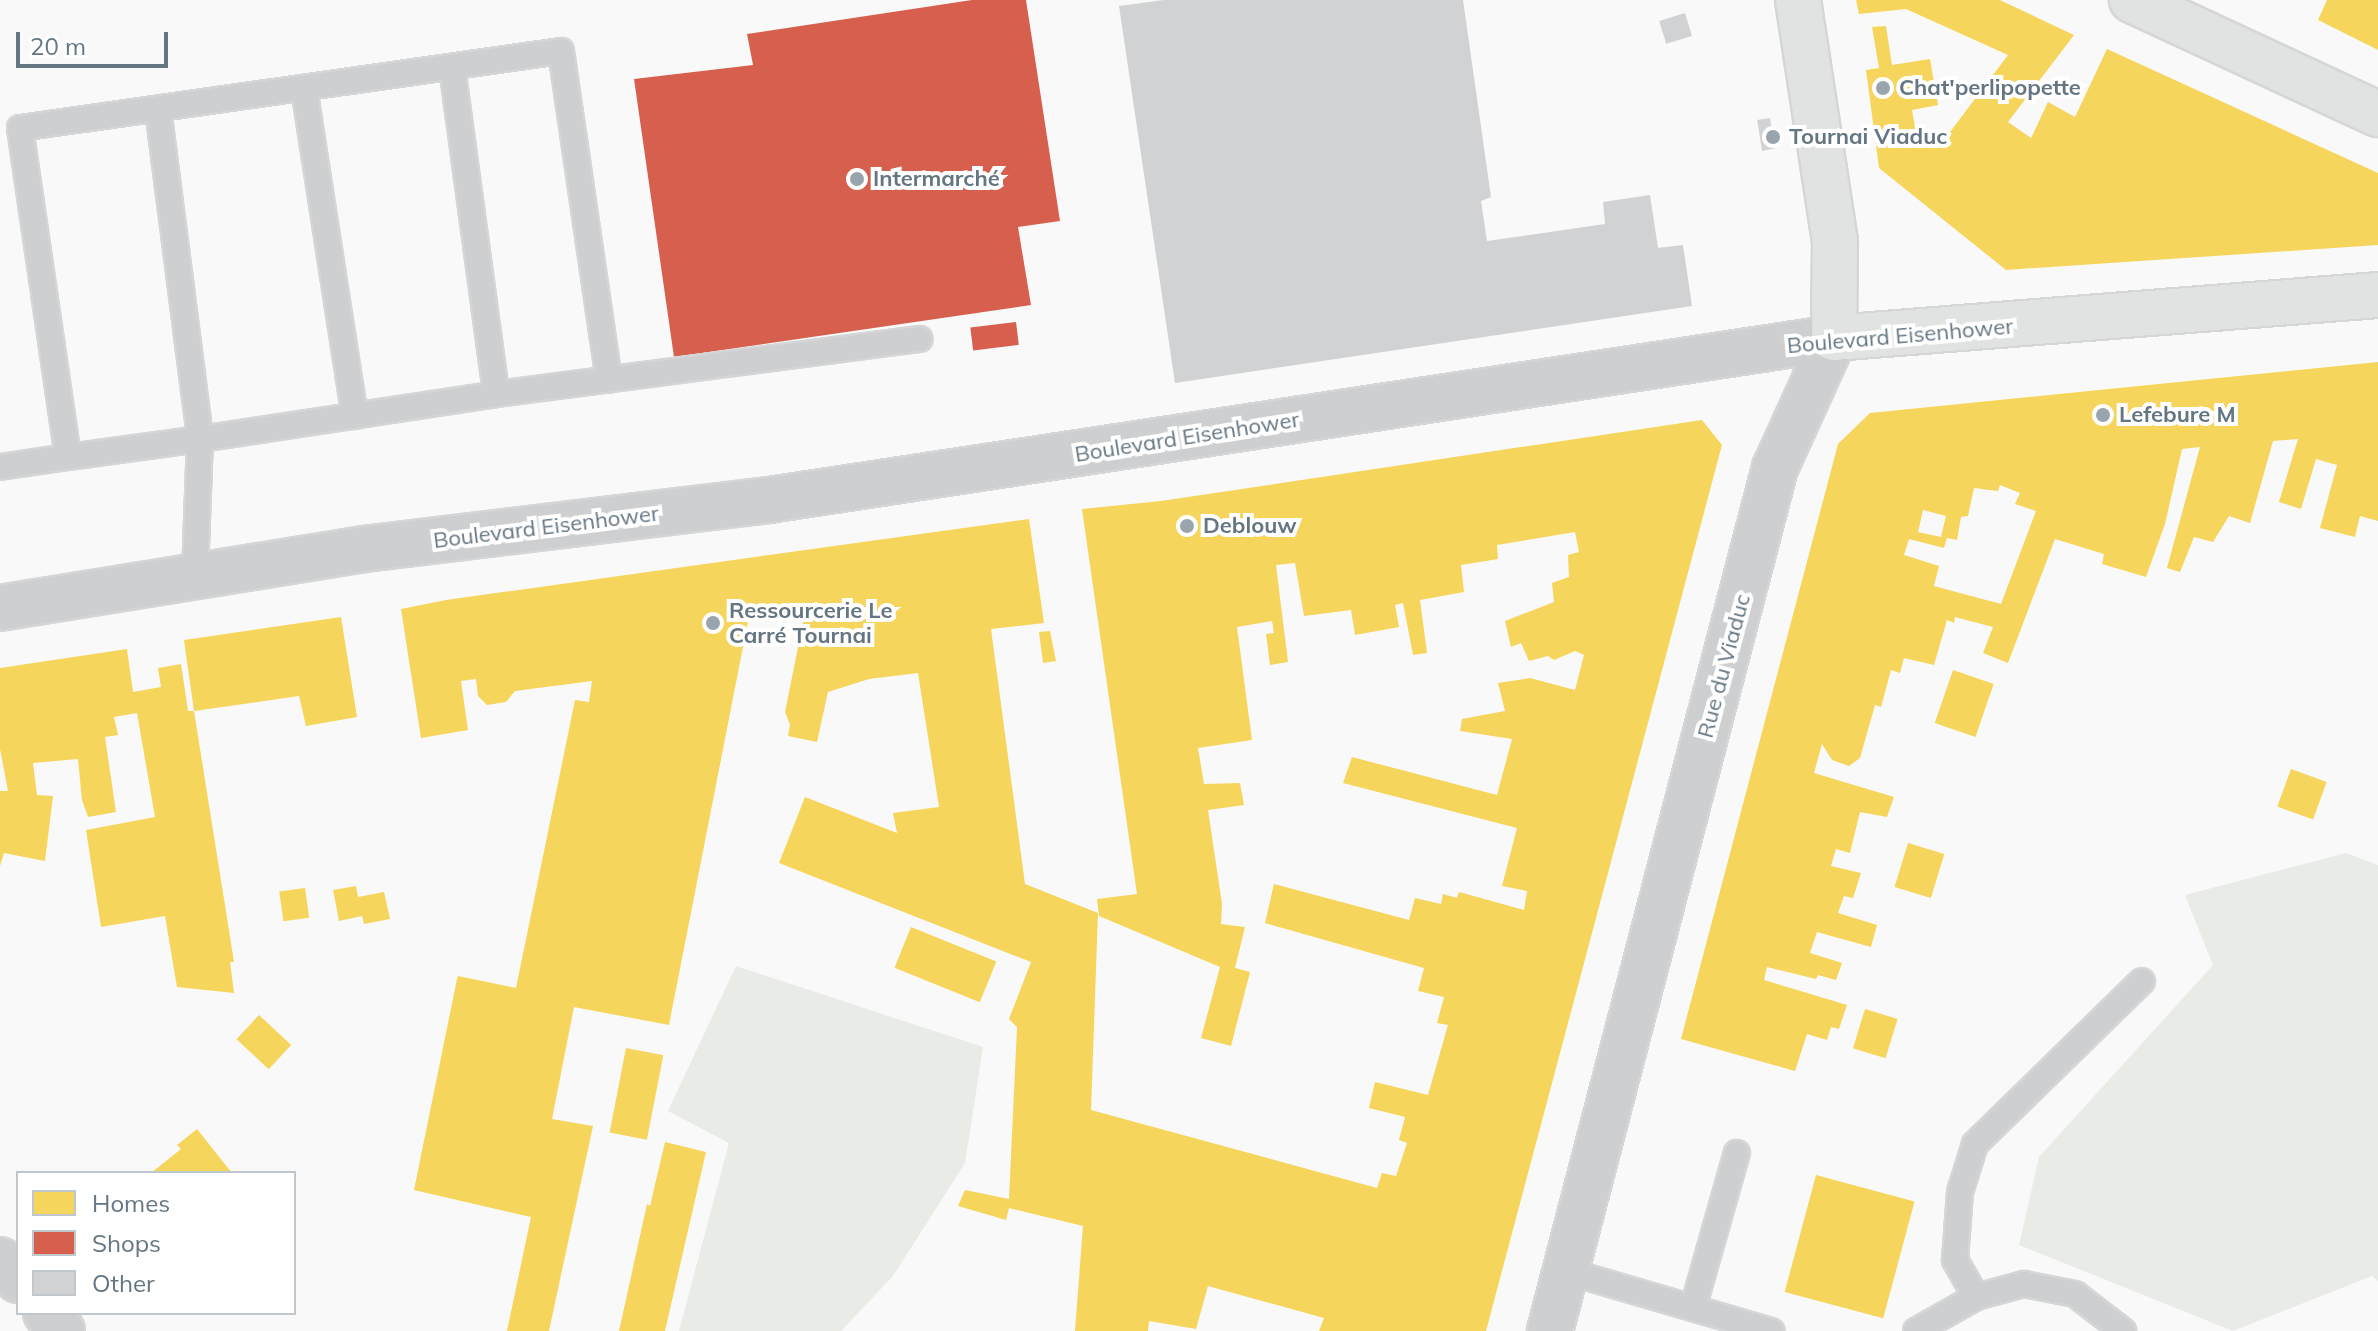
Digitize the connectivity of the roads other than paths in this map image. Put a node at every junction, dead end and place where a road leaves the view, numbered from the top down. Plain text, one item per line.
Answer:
1 (1798, 0) edge
2 (2132, 0) edge
3 (452, 67) junction
4 (304, 88) junction
5 (158, 109) junction
6 (2378, 114) edge
7 (2378, 295) edge
8 (1834, 338) junction
9 (919, 339) dead end
10 (609, 380) junction
11 (496, 394) junction
12 (355, 416) junction
13 (200, 439) junction
14 (68, 457) junction
15 (0, 467) edge
16 (195, 575) junction
17 (0, 608) edge
18 (2142, 981) dead end
19 (1737, 1153) dead end
20 (0, 1260) edge
21 (1566, 1271) junction
22 (16, 1278) edge
23 (1976, 1297) junction
24 (1693, 1308) junction
25 (48, 1315) edge
26 (62, 1331) edge
27 (1550, 1331) edge
28 (1771, 1331) edge
29 (1916, 1331) edge
30 (2123, 1331) edge

1 - 8 main road, Rue du Viaduc
2 - 6 main road
3 - 4 lane
3 - 10 lane
3 - 11 lane
4 - 5 lane
4 - 12 lane
5 - 13 lane
5 - 14 lane
7 - 8 main road, Boulevard Eisenhower
8 - 16 street, Boulevard Eisenhower
8 - 21 street, Rue du Viaduc
9 - 10 lane
10 - 11 lane
11 - 12 lane
12 - 13 lane
13 - 14 lane
13 - 16 lane
14 - 15 lane
16 - 17 street, Boulevard Eisenhower
18 - 23 lane
19 - 24 lane
20 - 22 street
21 - 24 lane
21 - 27 street, Rue du Viaduc
23 - 29 lane
23 - 30 lane
24 - 28 lane
25 - 26 street

